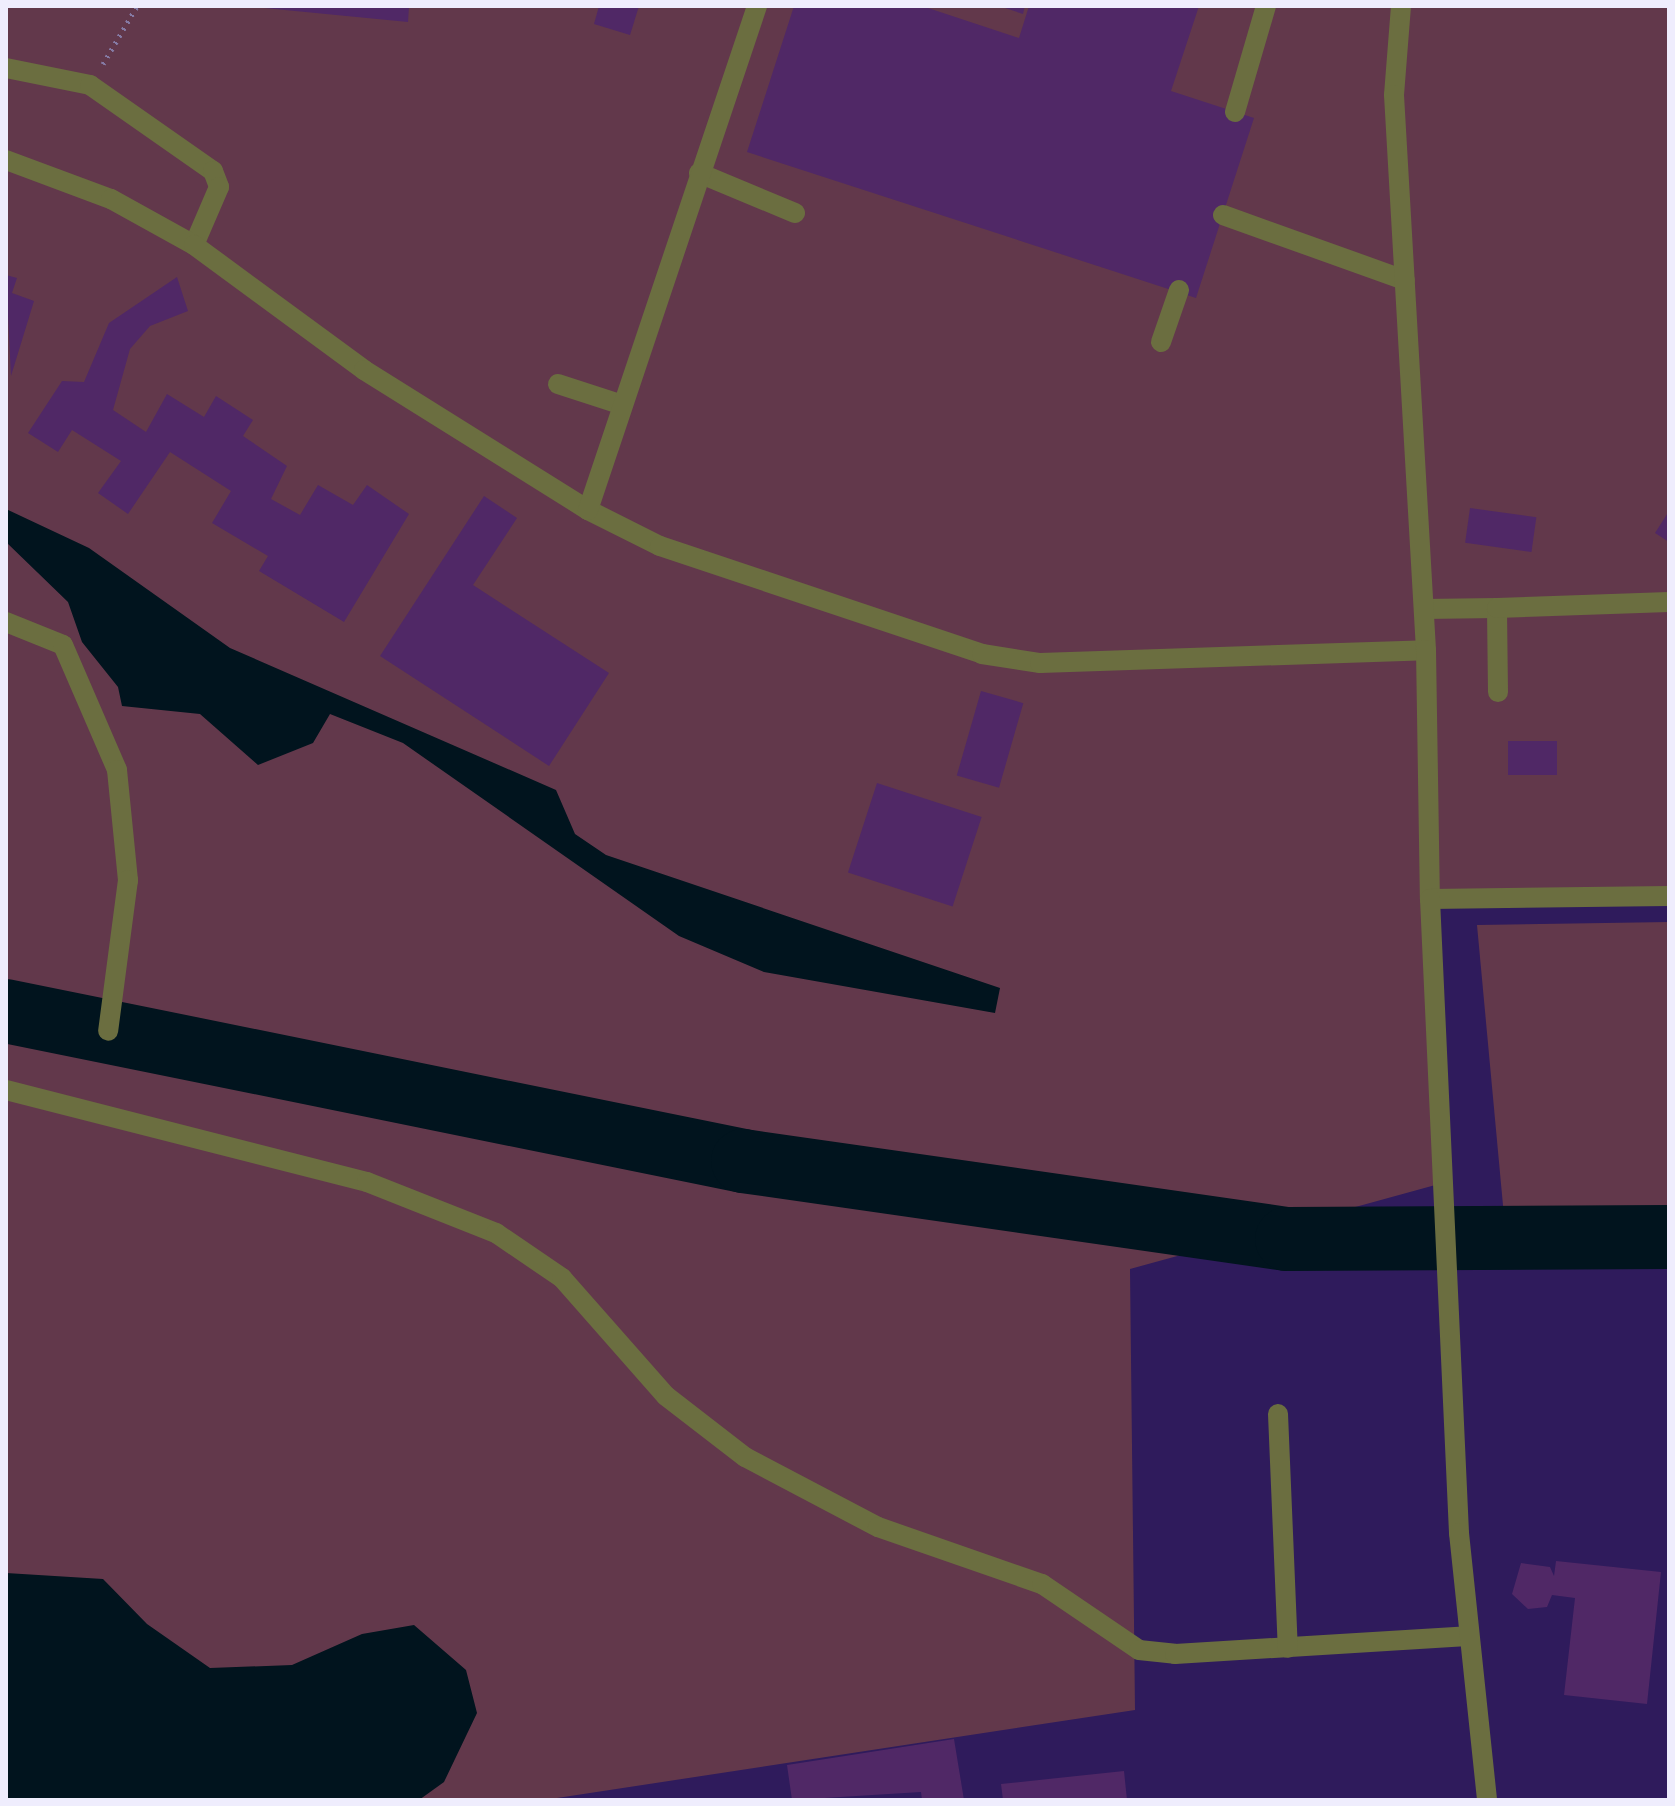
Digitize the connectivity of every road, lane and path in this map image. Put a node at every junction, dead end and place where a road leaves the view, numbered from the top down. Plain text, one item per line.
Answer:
1 (137, 6) edge
2 (757, 6) edge
3 (1266, 6) edge
4 (1401, 6) edge
5 (6, 68) edge
6 (90, 85) junction
7 (1235, 112) dead end
8 (6, 160) edge
9 (699, 173) junction
10 (795, 213) dead end
11 (1223, 215) dead end
12 (194, 245) junction
13 (1405, 280) junction
14 (1179, 290) dead end
15 (1161, 342) dead end
16 (558, 384) dead end
17 (623, 405) junction
18 (588, 510) junction
19 (1669, 602) edge
20 (1497, 608) junction
21 (1424, 609) junction
22 (6, 622) edge
23 (1426, 650) junction
24 (1498, 692) dead end
25 (1669, 896) edge
26 (1430, 899) junction
27 (108, 1031) dead end
28 (6, 1090) edge
29 (1278, 1414) dead end
30 (1467, 1636) junction
31 (1288, 1648) junction
32 (1487, 1800) edge

1 - 6 path
2 - 9 street
3 - 7 street
4 - 13 street
5 - 6 street
6 - 12 street
8 - 12 street
9 - 10 street
9 - 17 street
11 - 13 street
12 - 18 street
13 - 21 street
14 - 15 street
16 - 17 street
17 - 18 street
18 - 23 street
19 - 20 street
20 - 21 street
20 - 24 street
21 - 23 street
22 - 27 street
23 - 26 street
25 - 26 street
26 - 30 street
28 - 31 street
29 - 31 street
30 - 31 street
30 - 32 street

